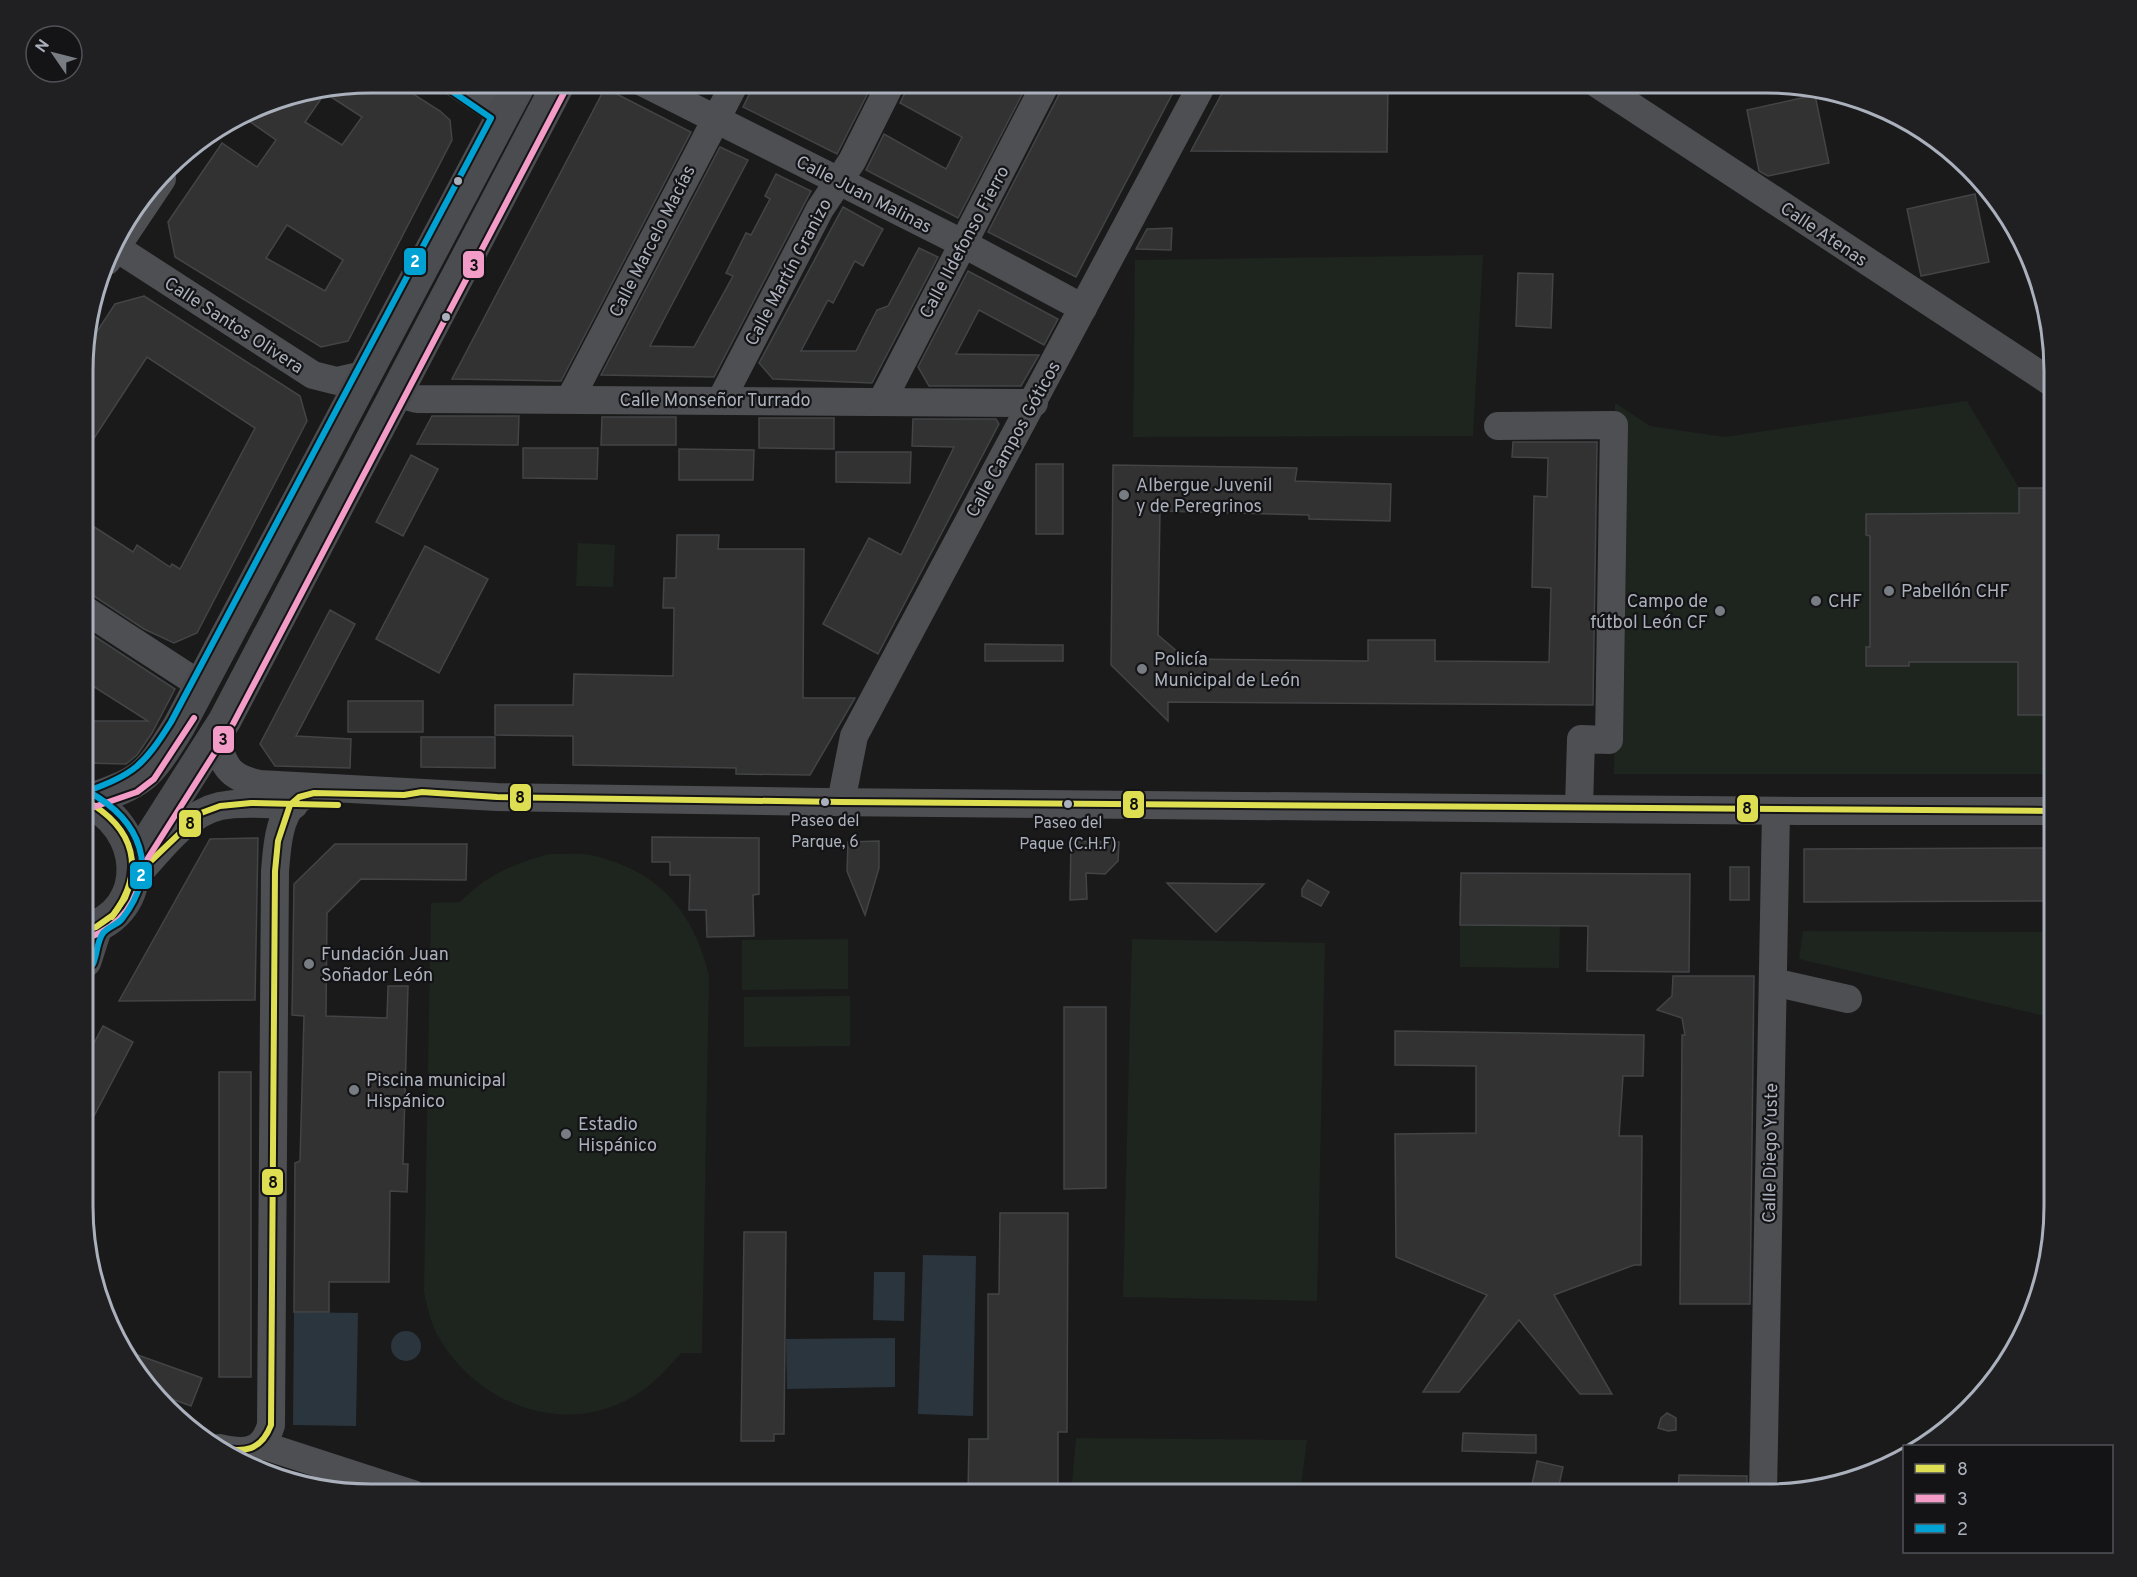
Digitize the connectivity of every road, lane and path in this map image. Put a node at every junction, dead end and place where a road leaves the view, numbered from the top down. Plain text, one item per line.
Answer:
1 (471, 93) edge
2 (514, 93) edge
3 (554, 93) edge
4 (664, 93) edge
5 (729, 93) edge
6 (886, 93) edge
7 (1041, 93) edge
8 (1198, 93) edge
9 (1611, 93) edge
10 (503, 115) junction
11 (715, 119) junction
12 (837, 181) junction
13 (962, 243) junction
14 (119, 255) edge
15 (1083, 308) junction
16 (364, 375) junction
17 (2044, 377) edge
18 (397, 394) junction
19 (570, 399) junction
20 (721, 400) junction
21 (882, 401) junction
22 (1034, 403) junction
23 (1498, 426) dead end
24 (93, 615) edge
25 (202, 686) junction
26 (215, 736) junction
27 (422, 792) junction
28 (497, 797) junction
29 (93, 798) edge
30 (842, 802) junction
31 (93, 804) edge
32 (290, 805) junction
33 (1579, 807) junction
34 (1776, 811) junction
35 (2044, 811) edge
36 (133, 871) junction
37 (93, 927) edge
38 (1773, 982) junction
39 (1848, 999) dead end
40 (262, 1445) junction
41 (239, 1451) edge
42 (381, 1484) edge
43 (1763, 1484) edge

1 - 10 street
2 - 10 highway
3 - 18 highway
4 - 11 street, Calle Juan Malinas
5 - 11 street, Calle Marcelo Macías
6 - 12 street, Calle Martín Granizo
7 - 13 street, Calle Ildefonso Fierro
8 - 15 street, Calle Campos Góticos
9 - 17 street, Calle Atenas
10 - 16 highway
11 - 12 street, Calle Juan Malinas
11 - 19 street, Calle Marcelo Macías
12 - 13 street, Calle Juan Malinas
12 - 20 street, Calle Martín Granizo
13 - 15 street, Calle Juan Malinas
13 - 21 street, Calle Ildefonso Fierro
14 - 16 street, Calle Santos Olivera
15 - 22 street, Calle Campos Góticos
16 - 25 highway
18 - 19 street, Calle Monseñor Turrado
18 - 26 highway
19 - 20 street, Calle Monseñor Turrado
20 - 21 street, Calle Monseñor Turrado
21 - 22 street, Calle Monseñor Turrado
22 - 30 street, Calle Campos Góticos
23 - 33 street
24 - 25 street
25 - 29 highway
26 - 27 street
26 - 36 highway
27 - 28 street
27 - 32 street
28 - 30 street
28 - 32 street
30 - 33 street
31 - 36 highway
32 - 36 street
32 - 40 street
33 - 34 street
34 - 35 street
34 - 38 street, Calle Diego Yuste
36 - 37 highway
38 - 39 street
38 - 43 street, Calle Diego Yuste
40 - 41 street
40 - 42 street

